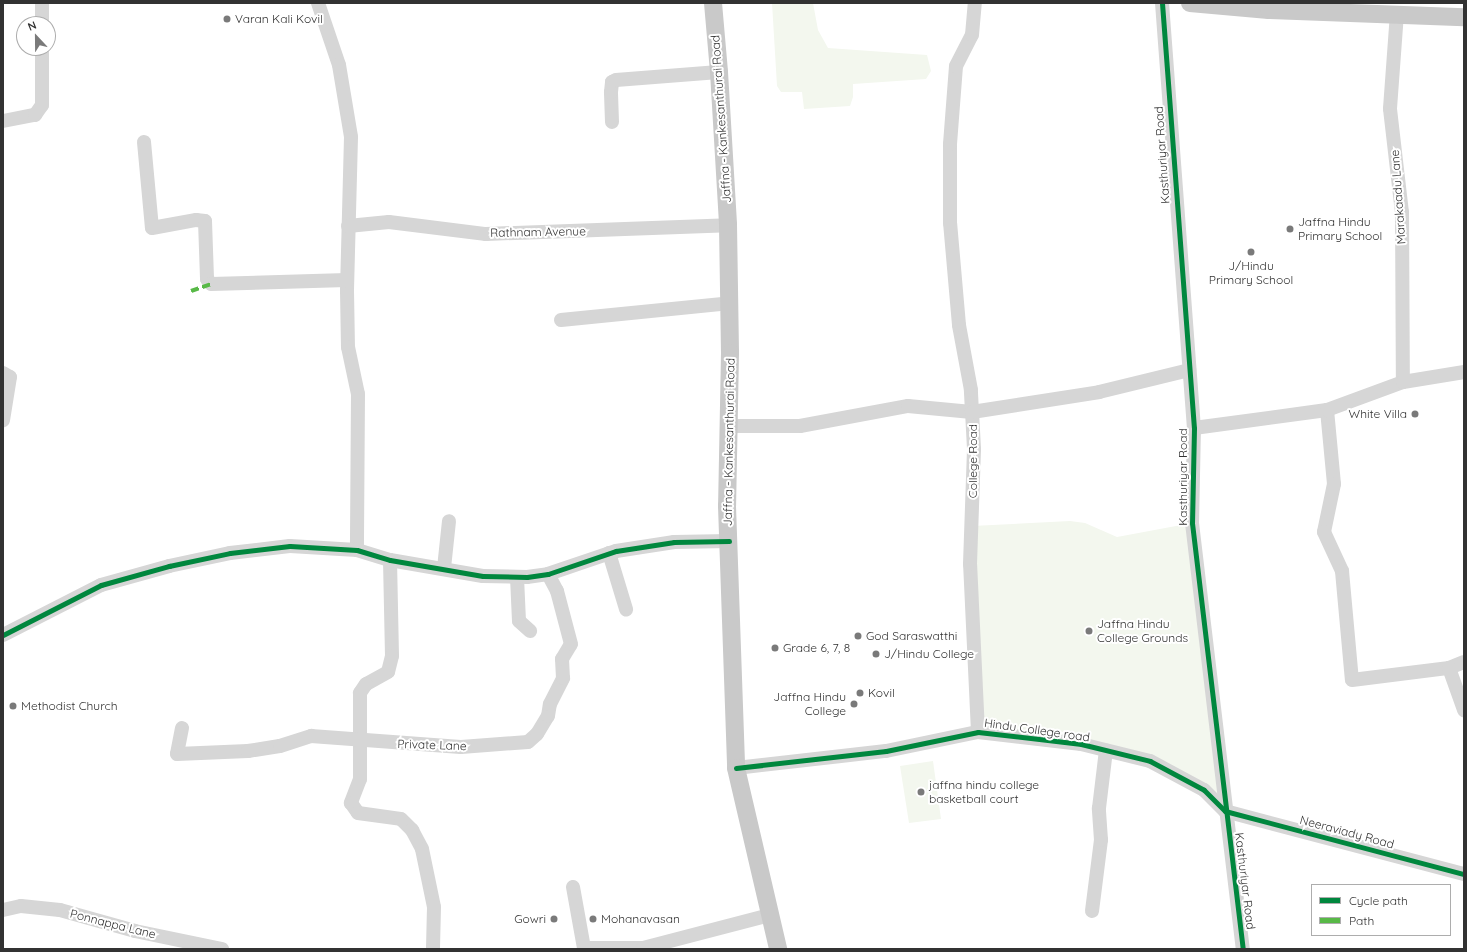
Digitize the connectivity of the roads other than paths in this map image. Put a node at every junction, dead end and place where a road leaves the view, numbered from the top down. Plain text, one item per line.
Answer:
1 (42, 3) edge
2 (318, 3) edge
3 (713, 3) edge
4 (975, 3) edge
5 (1162, 3) edge
6 (1190, 3) edge
7 (1254, 6) edge
8 (1432, 10) edge
9 (1397, 14) junction
10 (42, 16) edge
11 (1464, 17) edge
12 (42, 56) edge
13 (719, 72) junction
14 (3, 121) edge
15 (612, 122) dead end
16 (144, 142) dead end
17 (728, 225) junction
18 (348, 226) junction
19 (348, 280) junction
20 (730, 304) junction
21 (561, 320) dead end
22 (1189, 370) junction
23 (1464, 372) edge
24 (3, 373) edge
25 (1403, 382) junction
26 (1328, 410) junction
27 (972, 412) junction
28 (3, 420) edge
29 (730, 426) junction
30 (1194, 428) junction
31 (449, 521) dead end
32 (729, 541) junction
33 (358, 550) junction
34 (609, 553) junction
35 (390, 560) junction
36 (444, 568) junction
37 (548, 574) junction
38 (517, 577) junction
39 (626, 609) dead end
40 (530, 631) dead end
41 (3, 635) edge
42 (1464, 662) edge
43 (1449, 668) junction
44 (1464, 710) edge
45 (182, 728) dead end
46 (978, 732) junction
47 (360, 741) junction
48 (1106, 750) junction
49 (736, 768) junction
50 (1225, 811) junction
51 (1464, 874) edge
52 (573, 886) dead end
53 (3, 910) edge
54 (1092, 911) dead end
55 (770, 915) junction
56 (222, 949) edge
57 (433, 949) edge
58 (778, 949) edge
59 (1243, 949) edge

1 - 10 street
2 - 18 street
3 - 13 main road, Jaffna - Kankesanthurai Road
4 - 27 street
5 - 22 street, Kasthuriyar Road
6 - 7 main road
7 - 9 main road
8 - 9 main road
8 - 11 main road
9 - 25 street, Marakaadu Lane
12 - 14 street
13 - 15 street
13 - 17 main road, Jaffna - Kankesanthurai Road
16 - 19 street
17 - 18 street, Rathnam Avenue
17 - 20 main road, Jaffna - Kankesanthurai Road
18 - 19 street
19 - 33 street
20 - 21 street
20 - 29 main road, Jaffna - Kankesanthurai Road
22 - 27 street, College Road
22 - 30 street, Kasthuriyar Road
23 - 25 street
24 - 28 street
25 - 26 street
26 - 30 street
26 - 43 street
27 - 29 street
27 - 46 street, College Road
29 - 32 main road, Jaffna - Kankesanthurai Road
30 - 50 street, Kasthuriyar Road
31 - 36 street
32 - 34 street
32 - 49 main road, Jaffna - Kankesanthurai Road
33 - 35 street
33 - 41 street
34 - 37 street
34 - 39 street
35 - 36 street
35 - 47 street
36 - 38 street
37 - 38 street
37 - 47 street, Private Lane
38 - 40 street
42 - 43 street
43 - 44 street
45 - 47 street, Private Lane
46 - 48 street, Hindu College road
46 - 49 street, Hindu College road
47 - 57 street
48 - 50 street, Hindu College road
48 - 54 street
49 - 55 main road, Jaffna - Kankesanthurai Road
50 - 51 street, Neeraviady Road
50 - 59 street, Kasthuriyar Road
52 - 55 street
53 - 56 street, Ponnappa Lane
55 - 58 main road, Jaffna - Kankesanthurai Road

